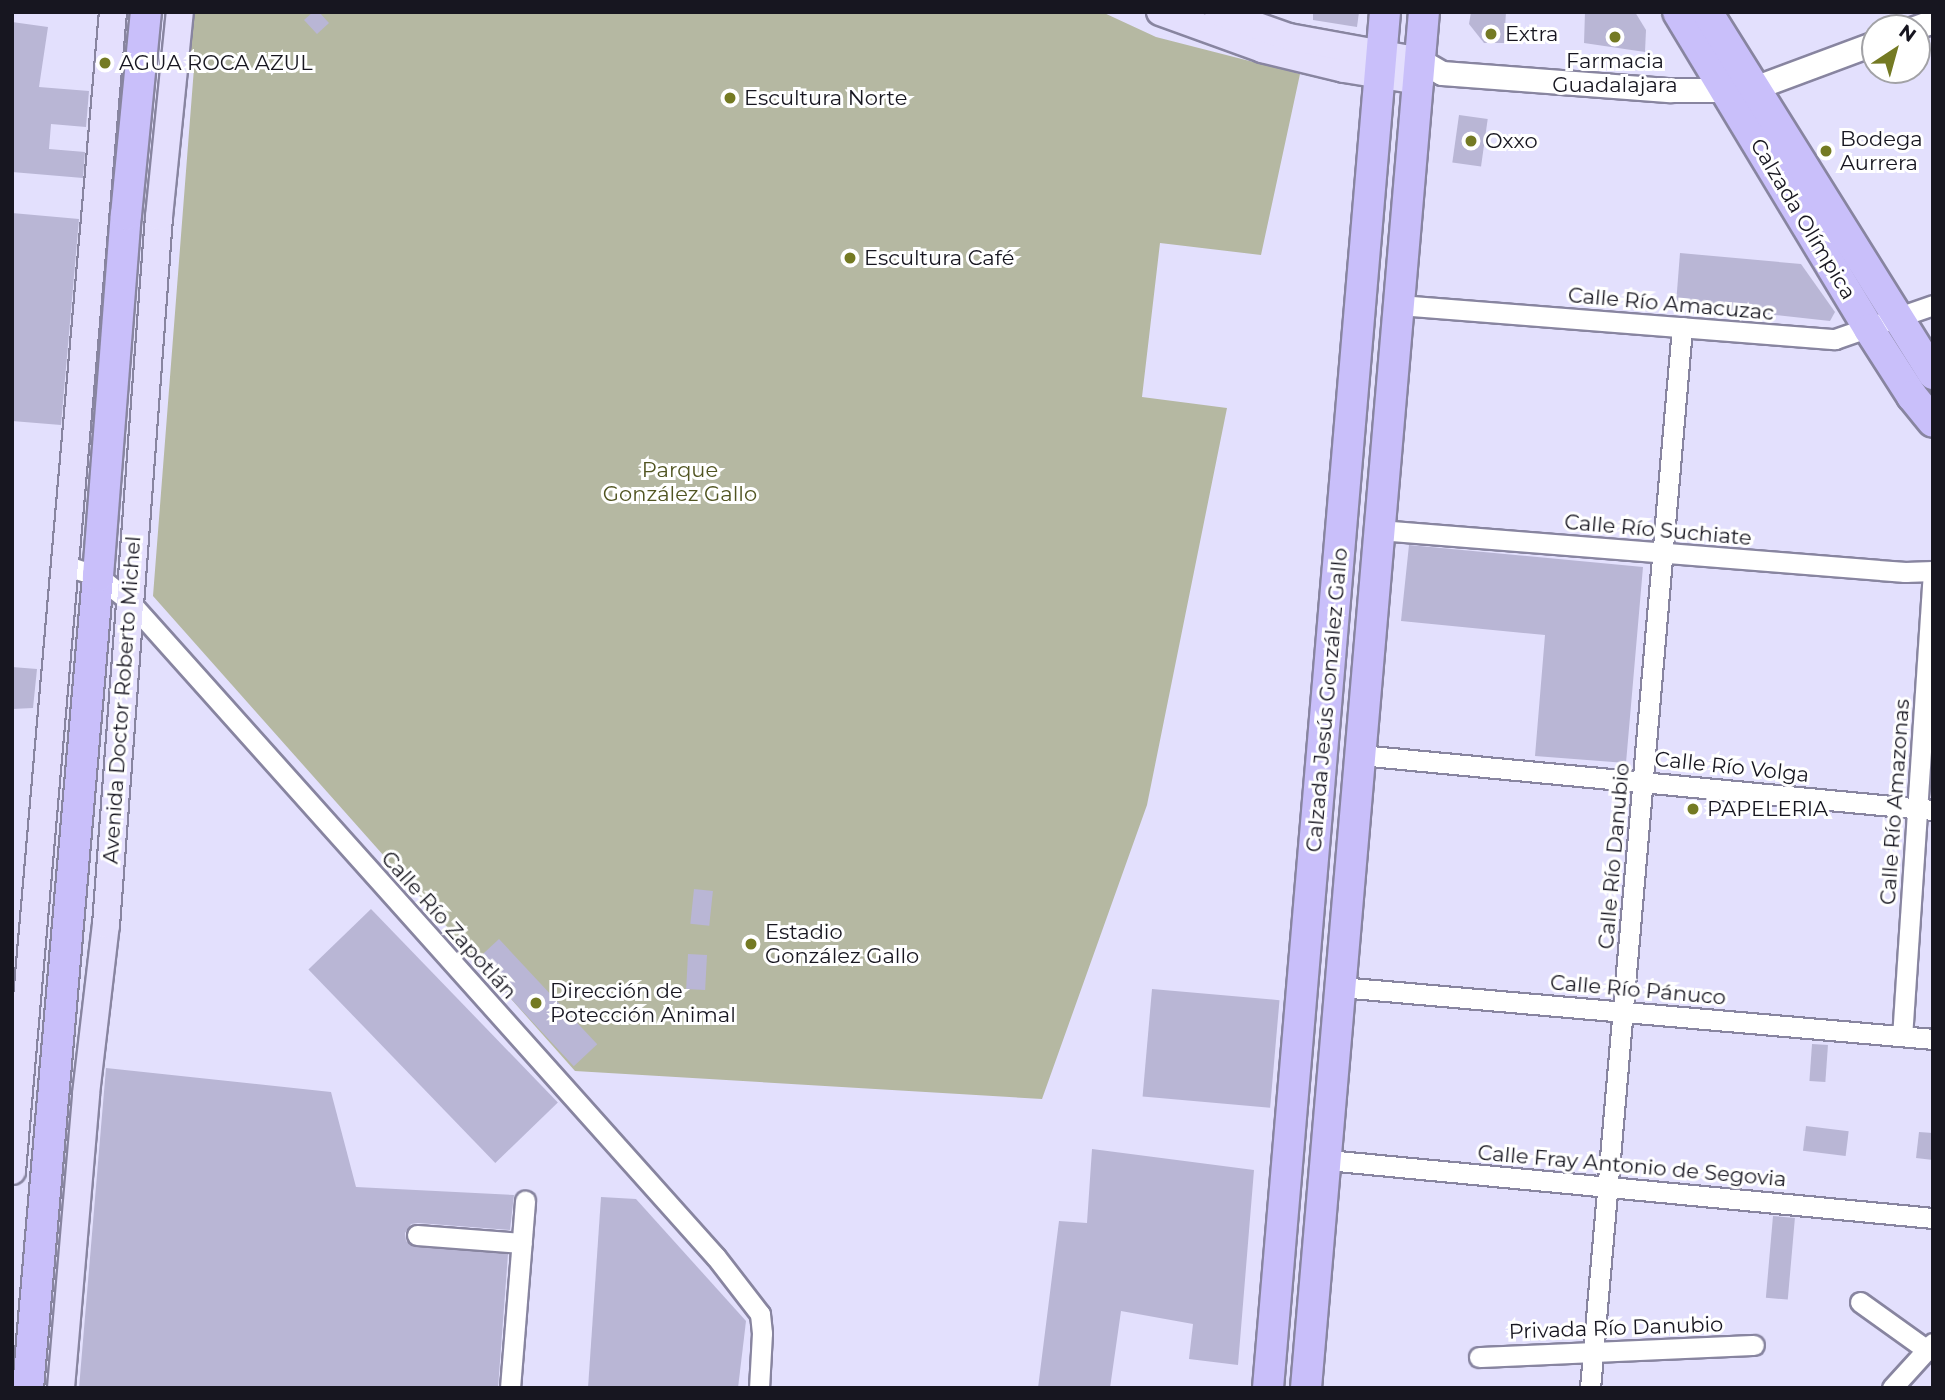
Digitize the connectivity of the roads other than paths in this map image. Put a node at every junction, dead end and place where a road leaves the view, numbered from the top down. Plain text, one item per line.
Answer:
1 (113, 12) edge
2 (146, 12) edge
3 (180, 12) edge
4 (1160, 12) edge
5 (1219, 12) edge
6 (1385, 12) edge
7 (1424, 12) edge
8 (1678, 12) edge
9 (1708, 13) edge
10 (1861, 48) edge
11 (1380, 66) junction
12 (1428, 72) junction
13 (1740, 89) junction
14 (1399, 304) junction
15 (1933, 305) edge
16 (1898, 319) junction
17 (1682, 327) junction
18 (1869, 329) junction
19 (1933, 374) edge
20 (1933, 422) edge
21 (1379, 530) junction
22 (1663, 553) junction
23 (64, 565) junction
24 (1933, 570) edge
25 (98, 576) junction
26 (129, 601) junction
27 (1360, 755) junction
28 (81, 770) junction
29 (48, 771) junction
30 (1643, 781) junction
31 (1926, 809) edge
32 (1340, 987) junction
33 (1623, 1012) junction
34 (1902, 1037) junction
35 (1933, 1039) edge
36 (20, 1083) junction
37 (52, 1089) junction
38 (86, 1094) junction
39 (1326, 1164) junction
40 (12, 1171) edge
41 (1608, 1187) junction
42 (525, 1201) dead end
43 (1933, 1218) edge
44 (417, 1235) dead end
45 (522, 1243) junction
46 (1279, 1256) junction
47 (1860, 1302) dead end
48 (1754, 1345) dead end
49 (1930, 1347) edge
50 (1594, 1351) junction
51 (1479, 1357) dead end
52 (28, 1388) edge
53 (61, 1388) edge
54 (510, 1388) edge
55 (759, 1388) edge
56 (1268, 1388) edge
57 (1306, 1388) edge
58 (1590, 1388) edge
59 (1892, 1388) edge

1 - 23 main road
2 - 25 main road, Avenida Doctor Roberto Michel
3 - 26 main road, Avenida Doctor Roberto Michel
4 - 11 main road
5 - 11 main road
6 - 11 main road, Calzada Jesús González Gallo
7 - 12 main road, Calzada Jesús González Gallo
8 - 13 main road, Calzada Olímpica
9 - 13 main road, Calzada Olímpica
10 - 13 street
11 - 12 main road
11 - 46 main road, Calzada Jesús González Gallo
12 - 13 street
12 - 14 main road, Calzada Jesús González Gallo
13 - 16 main road, Calzada Olímpica
13 - 18 main road, Calzada Olímpica
14 - 17 street, Calle Río Amacuzac
14 - 21 main road, Calzada Jesús González Gallo
15 - 16 street, Calle Río Amacuzac
16 - 18 street, Calle Río Amacuzac
16 - 19 main road, Calzada Olímpica
17 - 18 street, Calle Río Amacuzac
17 - 22 street, Calle Río Danubio
18 - 20 main road, Calzada Olímpica
21 - 22 street, Calle Río Suchiate
21 - 27 main road, Calzada Jesús González Gallo
22 - 24 street, Calle Río Suchiate
22 - 30 street, Calle Río Danubio
23 - 25 street, Calle Río Zapotlán
23 - 29 main road
24 - 31 street, Calle Río Amazonas
25 - 26 street, Calle Río Zapotlán
25 - 28 main road, Avenida Doctor Roberto Michel
26 - 38 main road, Avenida Doctor Roberto Michel
26 - 55 street, Calle Río Zapotlán
27 - 30 street, Calle Río Volga
27 - 32 main road, Calzada Jesús González Gallo
28 - 29 main road
28 - 37 main road, Avenida Doctor Roberto Michel
29 - 36 main road
30 - 31 street, Calle Río Volga
30 - 33 street, Calle Río Danubio
31 - 34 street, Calle Río Amazonas
32 - 33 street, Calle Río Pánuco
32 - 39 main road, Calzada Jesús González Gallo
33 - 34 street, Calle Río Pánuco
33 - 41 street, Calle Río Danubio
34 - 35 street, Calle Río Pánuco
36 - 37 main road
36 - 40 main road
37 - 38 main road
37 - 52 main road, Avenida Doctor Roberto Michel
38 - 53 main road, Avenida Doctor Roberto Michel
39 - 41 street, Calle Fray Antonio de Segovia
39 - 46 main road
39 - 57 main road, Calzada Jesús González Gallo
41 - 43 street, Calle Fray Antonio de Segovia
41 - 50 street, Calle Río Danubio
42 - 45 street
44 - 45 street
45 - 54 street
46 - 56 main road, Calzada Jesús González Gallo
47 - 49 street
48 - 50 street, Privada Río Danubio
49 - 59 street
50 - 51 street, Privada Río Danubio
50 - 58 street, Calle Río Danubio

